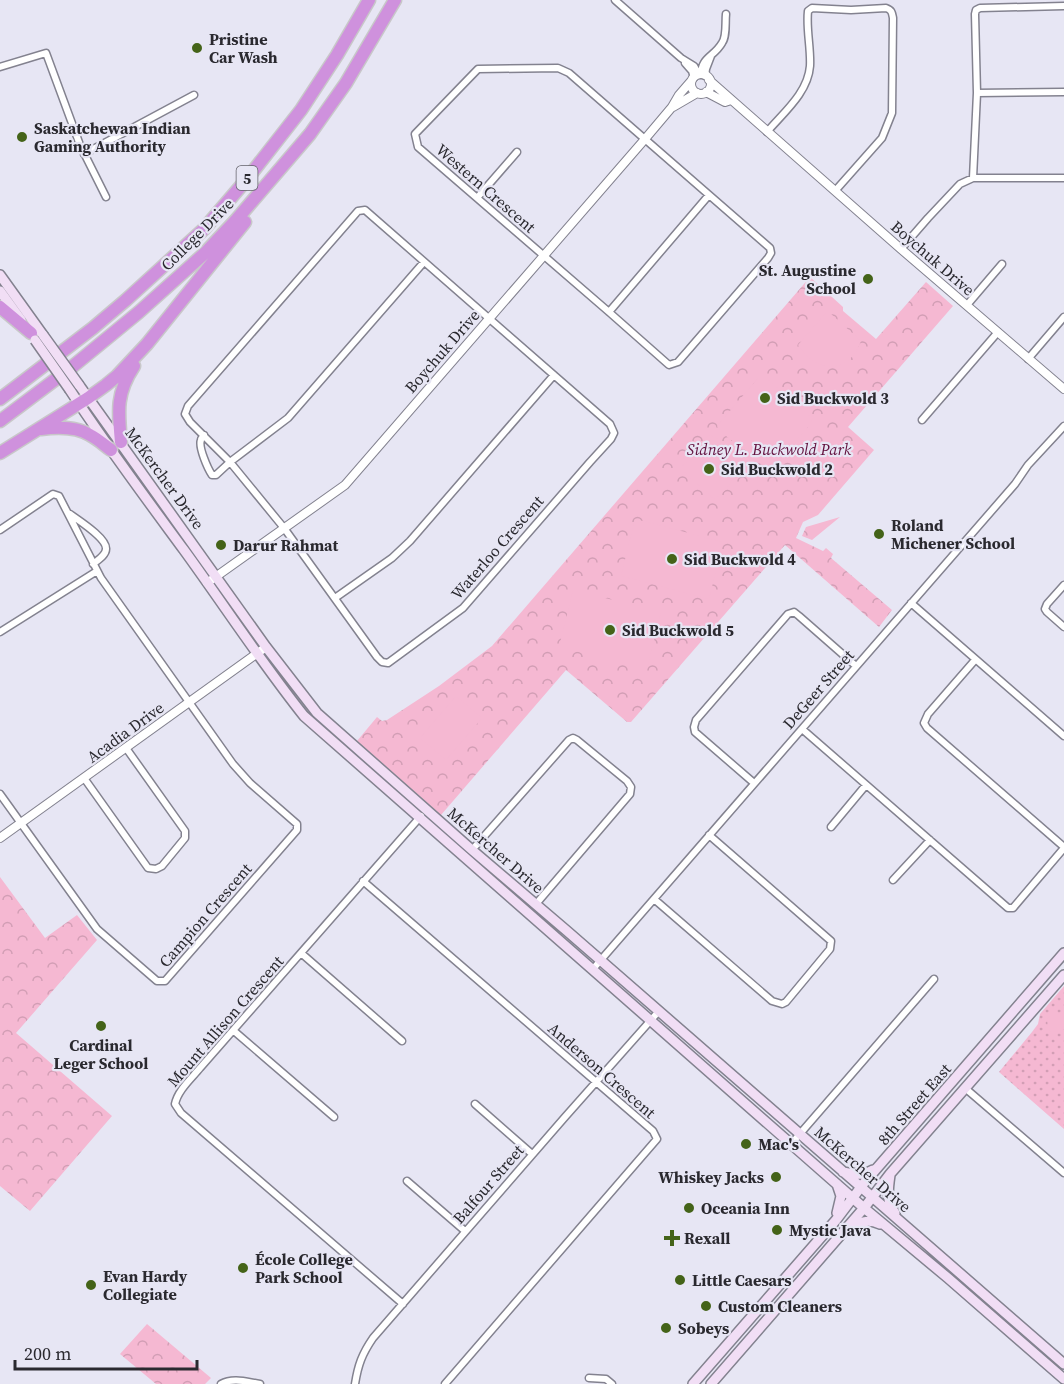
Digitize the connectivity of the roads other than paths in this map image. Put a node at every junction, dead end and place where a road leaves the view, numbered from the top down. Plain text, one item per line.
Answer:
1 (369, 0) edge
2 (395, 0) edge
3 (615, 0) edge
4 (1064, 6) edge
5 (726, 14) dead end
6 (0, 67) edge
7 (700, 77) junction
8 (1064, 92) edge
9 (702, 93) junction
10 (977, 93) junction
11 (194, 96) dead end
12 (731, 100) junction
13 (672, 107) junction
14 (767, 132) junction
15 (310, 134) junction
16 (645, 139) junction
17 (516, 152) dead end
18 (84, 154) junction
19 (973, 178) junction
20 (1064, 178) edge
21 (835, 191) junction
22 (710, 195) junction
23 (106, 196) dead end
24 (477, 198) junction
25 (901, 249) junction
26 (544, 255) junction
27 (424, 262) junction
28 (1002, 264) dead end
29 (0, 275) edge
30 (0, 291) edge
31 (967, 305) junction
32 (0, 307) edge
33 (609, 312) junction
34 (1064, 317) edge
35 (488, 319) junction
36 (93, 328) junction
37 (998, 332) junction
38 (36, 336) junction
39 (147, 345) junction
40 (1028, 358) junction
41 (554, 375) junction
42 (0, 388) edge
43 (1064, 389) edge
44 (0, 399) edge
45 (83, 400) junction
46 (922, 420) dead end
47 (0, 421) edge
48 (1064, 426) edge
49 (37, 430) junction
50 (204, 435) junction
51 (116, 446) junction
52 (0, 453) edge
53 (230, 462) junction
54 (67, 512) junction
55 (284, 528) junction
56 (0, 530) edge
57 (93, 564) junction
58 (97, 571) junction
59 (216, 576) junction
60 (207, 583) junction
61 (1064, 585) edge
62 (335, 598) junction
63 (911, 603) junction
64 (1064, 627) edge
65 (0, 632) edge
66 (266, 647) junction
67 (257, 654) junction
68 (975, 660) junction
69 (856, 666) junction
70 (189, 702) junction
71 (802, 729) junction
72 (1064, 736) edge
73 (126, 748) junction
74 (84, 778) junction
75 (754, 783) junction
76 (867, 785) junction
77 (0, 794) edge
78 (427, 810) junction
79 (420, 818) junction
80 (21, 823) junction
81 (831, 826) dead end
82 (709, 836) junction
83 (0, 838) edge
84 (930, 840) junction
85 (1064, 847) edge
86 (472, 850) junction
87 (893, 880) dead end
88 (363, 881) junction
89 (654, 899) junction
90 (536, 904) junction
91 (301, 953) junction
92 (1064, 953) edge
93 (601, 960) junction
94 (593, 969) junction
95 (1064, 975) edge
96 (934, 979) dead end
97 (659, 1011) junction
98 (651, 1020) junction
99 (234, 1031) junction
100 (402, 1041) dead end
101 (596, 1082) junction
102 (965, 1088) junction
103 (475, 1104) dead end
104 (334, 1117) dead end
105 (800, 1134) junction
106 (792, 1143) junction
107 (532, 1154) junction
108 (880, 1165) junction
109 (843, 1172) junction
110 (1064, 1173) edge
111 (891, 1174) junction
112 (407, 1181) dead end
113 (837, 1184) junction
114 (861, 1187) junction
115 (853, 1197) junction
116 (873, 1197) junction
117 (864, 1208) junction
118 (836, 1220) junction
119 (902, 1222) junction
120 (886, 1226) junction
121 (465, 1231) junction
122 (829, 1248) junction
123 (403, 1304) junction
124 (1064, 1364) edge
125 (589, 1378) dead end
126 (1064, 1379) edge
127 (221, 1384) edge
128 (260, 1384) edge
129 (355, 1384) edge
130 (445, 1384) edge
131 (612, 1384) edge
132 (693, 1384) edge
133 (711, 1384) edge

1 - 36 highway, College Drive / 5
2 - 15 highway, College Drive / 5
3 - 7 street
4 - 10 street
5 - 7 street
6 - 18 street
7 - 9 street
7 - 9 street
7 - 12 street, Boychuk Drive
7 - 13 street, Boychuk Drive
8 - 10 street
9 - 12 street, Boychuk Drive
9 - 13 street, Boychuk Drive
10 - 19 street
11 - 18 street
12 - 14 street, Boychuk Drive
13 - 16 street, Boychuk Drive
14 - 21 street, Boychuk Drive
14 - 21 street
15 - 39 highway
15 - 47 highway, College Drive / 5
16 - 22 street
16 - 24 street, Western Crescent
16 - 26 street, Boychuk Drive
17 - 24 street
18 - 23 street
19 - 20 street
19 - 25 street
21 - 25 street, Boychuk Drive
22 - 33 street
22 - 33 street, Western Crescent
24 - 26 street, Western Crescent
25 - 31 street, Boychuk Drive
26 - 33 street, Western Crescent
26 - 35 street, Boychuk Drive
27 - 35 street, Waterloo Crescent
27 - 50 street, Waterloo Crescent
27 - 53 street
28 - 31 street
29 - 38 main road, McKercher Drive
30 - 38 main road, McKercher Drive
31 - 37 street, Boychuk Drive
32 - 38 highway
34 - 40 street
35 - 41 street, Waterloo Crescent
35 - 55 street, Boychuk Drive
36 - 42 highway
36 - 44 highway, College Drive / 5
37 - 40 street, Boychuk Drive
37 - 46 street
38 - 45 main road, McKercher Drive, bridge
38 - 45 main road, McKercher Drive, bridge
39 - 45 highway
39 - 51 highway
40 - 43 street, Boychuk Drive
41 - 62 street
41 - 62 street, Waterloo Crescent
45 - 49 highway
45 - 51 main road, McKercher Drive
48 - 63 street, DeGeer Street
49 - 51 highway
49 - 52 highway
50 - 53 street, Waterloo Crescent
50 - 53 street
51 - 59 main road, McKercher Drive
51 - 60 main road, McKercher Drive
53 - 55 street, Waterloo Crescent
54 - 56 street
54 - 57 street
54 - 57 street
55 - 59 street, Boychuk Drive
55 - 62 street, Waterloo Crescent
57 - 58 street
58 - 65 street
58 - 70 street
59 - 60 street, Boychuk Drive
59 - 66 main road, McKercher Drive
60 - 67 main road, McKercher Drive
61 - 64 street
63 - 68 street
63 - 69 street, DeGeer Street
66 - 67 street, Acadia Drive
66 - 78 main road, McKercher Drive
67 - 70 street, Acadia Drive
67 - 79 main road, McKercher Drive
68 - 72 street
68 - 85 street
69 - 71 street, DeGeer Street
69 - 75 street
70 - 73 street, Acadia Drive
70 - 80 street, Campion Crescent
71 - 75 street, DeGeer Street
71 - 76 street
73 - 74 street, Acadia Drive
73 - 74 street
74 - 80 street, Acadia Drive
75 - 82 street, DeGeer Street
76 - 81 street
76 - 84 street
77 - 80 street
78 - 79 street, Mount Allison Crescent
78 - 86 main road, McKercher Drive
79 - 88 street, Mount Allison Crescent
79 - 94 main road, McKercher Drive
80 - 83 street, Acadia Drive
82 - 89 street, DeGeer Street
82 - 89 street
84 - 85 street
84 - 87 street
86 - 90 main road, McKercher Drive
86 - 90 street
88 - 91 street, Mount Allison Crescent
88 - 101 street, Anderson Crescent
89 - 93 street, DeGeer Street
90 - 93 main road, McKercher Drive
91 - 99 street, Mount Allison Crescent
91 - 100 street
92 - 108 main road, 8th Street East
93 - 94 street, DeGeer Street
93 - 97 main road, McKercher Drive
94 - 98 main road, McKercher Drive
95 - 102 main road, 8th Street East
96 - 105 street
97 - 98 street, Balfour Street
97 - 105 main road, McKercher Drive
98 - 101 street, Balfour Street
98 - 106 main road, McKercher Drive
99 - 104 street
99 - 123 street, Mount Allison Crescent
101 - 107 street, Balfour Street
101 - 130 street, Anderson Crescent
102 - 110 street
102 - 111 main road, 8th Street East
103 - 107 street
105 - 106 street
105 - 109 main road, McKercher Drive
106 - 113 main road, McKercher Drive
107 - 121 street, Balfour Street
108 - 109 main road
108 - 114 main road, 8th Street East
109 - 114 main road, McKercher Drive
111 - 116 main road, 8th Street East
111 - 119 main road
112 - 121 street
113 - 115 main road, McKercher Drive
113 - 118 main road
114 - 115 main road, 8th Street East
114 - 116 main road, McKercher Drive
115 - 117 main road, McKercher Drive
115 - 118 main road, 8th Street East
116 - 117 main road, 8th Street East
116 - 119 main road, McKercher Drive
117 - 120 main road, McKercher Drive
117 - 122 main road, 8th Street East
118 - 132 main road, 8th Street East
119 - 124 main road, McKercher Drive
120 - 122 main road
120 - 126 main road, McKercher Drive
121 - 123 street, Balfour Street
122 - 133 main road, 8th Street East
123 - 129 street, Balfour Street
125 - 131 street
127 - 128 street

